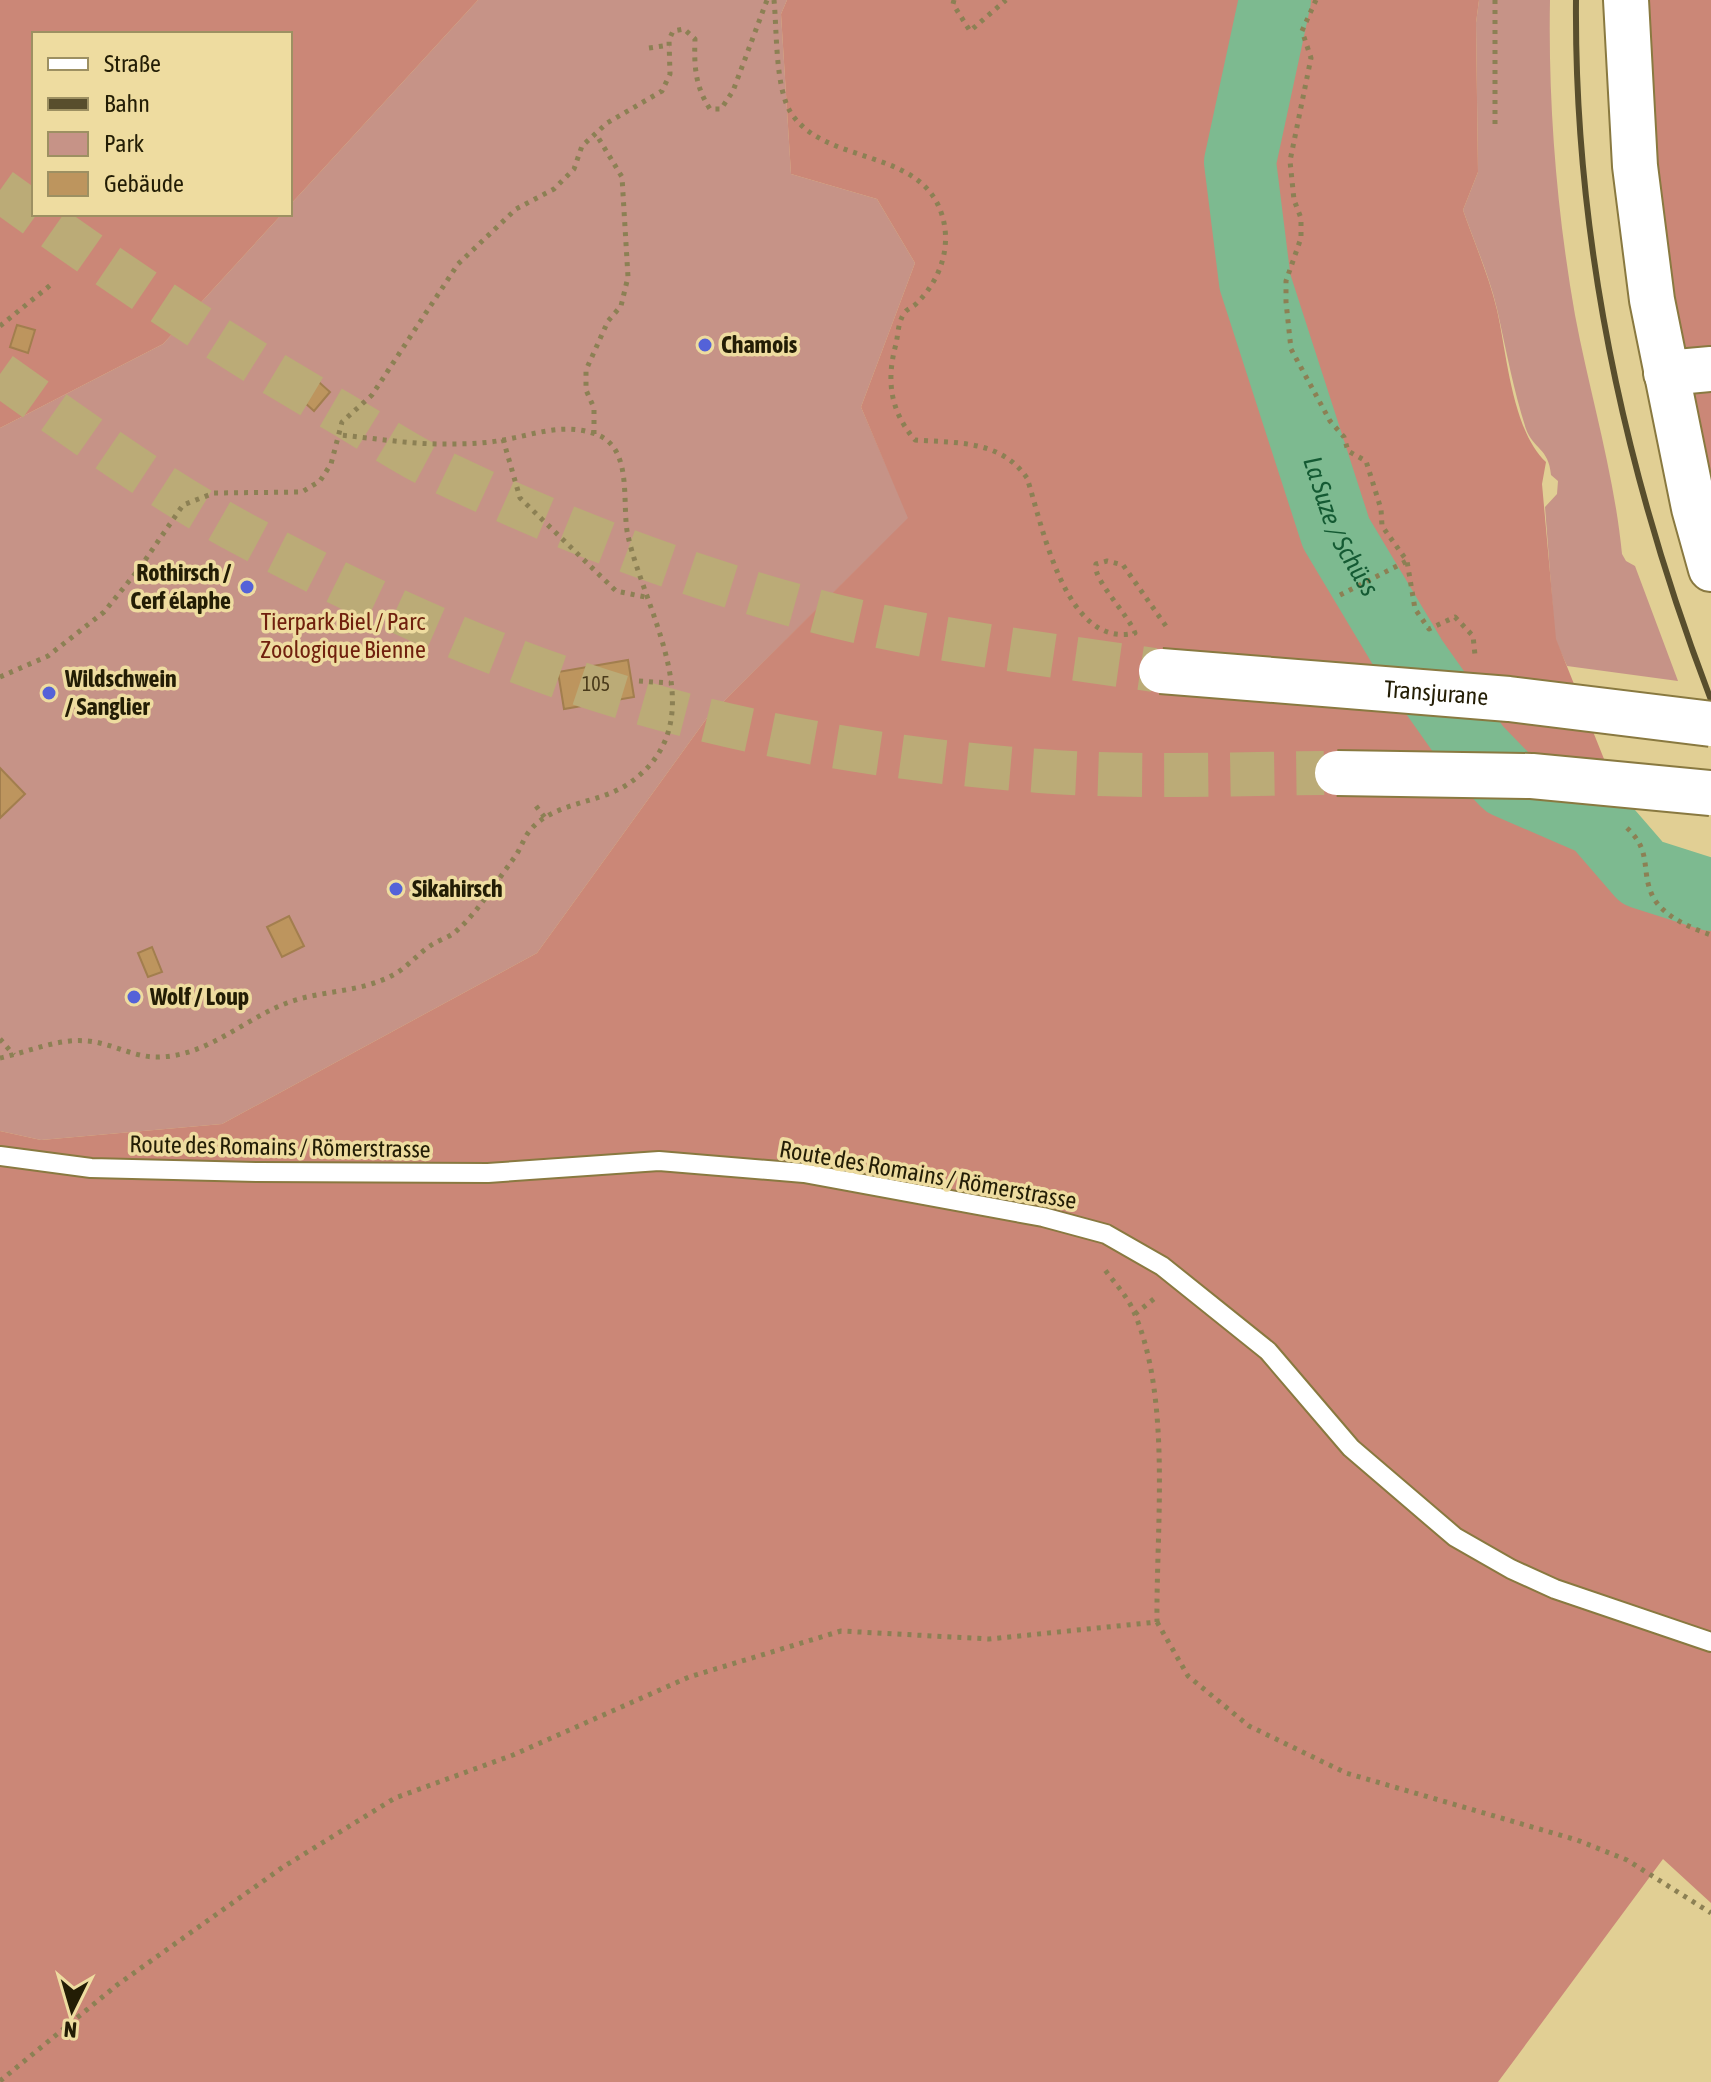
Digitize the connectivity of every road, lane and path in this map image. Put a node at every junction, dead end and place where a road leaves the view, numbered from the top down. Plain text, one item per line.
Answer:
1 (767, 0) edge
2 (774, 0) edge
3 (954, 0) edge
4 (1006, 0) edge
5 (1316, 0) edge
6 (1495, 0) edge
7 (1626, 0) edge
8 (669, 45) junction
9 (649, 48) dead end
10 (1495, 125) dead end
11 (596, 134) junction
12 (53, 283) dead end
13 (0, 326) edge
14 (1711, 369) edge
15 (1666, 373) junction
16 (594, 434) junction
17 (339, 435) junction
18 (503, 439) junction
19 (1407, 561) junction
20 (1710, 561) edge
21 (1340, 595) dead end
22 (645, 597) junction
23 (1165, 653) joint
24 (1476, 664) dead end
25 (0, 677) edge
26 (639, 681) dead end
27 (670, 683) junction
28 (1711, 724) edge
29 (1337, 773) tunnel mouth
30 (1711, 793) edge
31 (536, 806) dead end
32 (546, 819) junction
33 (1619, 819) dead end
34 (1711, 935) edge
35 (0, 1039) edge
36 (14, 1055) junction
37 (0, 1058) edge
38 (0, 1156) edge
39 (1081, 1227) junction
40 (1157, 1622) junction
41 (1711, 1642) edge
42 (1711, 1913) edge
43 (0, 2081) edge

1 - 8 path
2 - 23 path
3 - 4 path
5 - 19 path
6 - 10 path
7 - 15 main road
8 - 9 path
8 - 11 path
11 - 16 path
11 - 17 path
12 - 13 path
14 - 15 main road
15 - 20 main road
16 - 18 path
16 - 22 path
17 - 18 path
17 - 25 path
18 - 22 path
19 - 21 path
19 - 24 path
22 - 27 path
23 - 28 main road, Transjurane, bridge
26 - 27 path
27 - 32 path
29 - 30 main road, bridge
31 - 32 path
32 - 36 path
33 - 34 path
35 - 36 path
36 - 37 path
38 - 39 lane, Route des Romains / Römerstrasse
39 - 40 path
39 - 41 lane, Route des Romains / Römerstrasse
40 - 42 path
40 - 43 path

